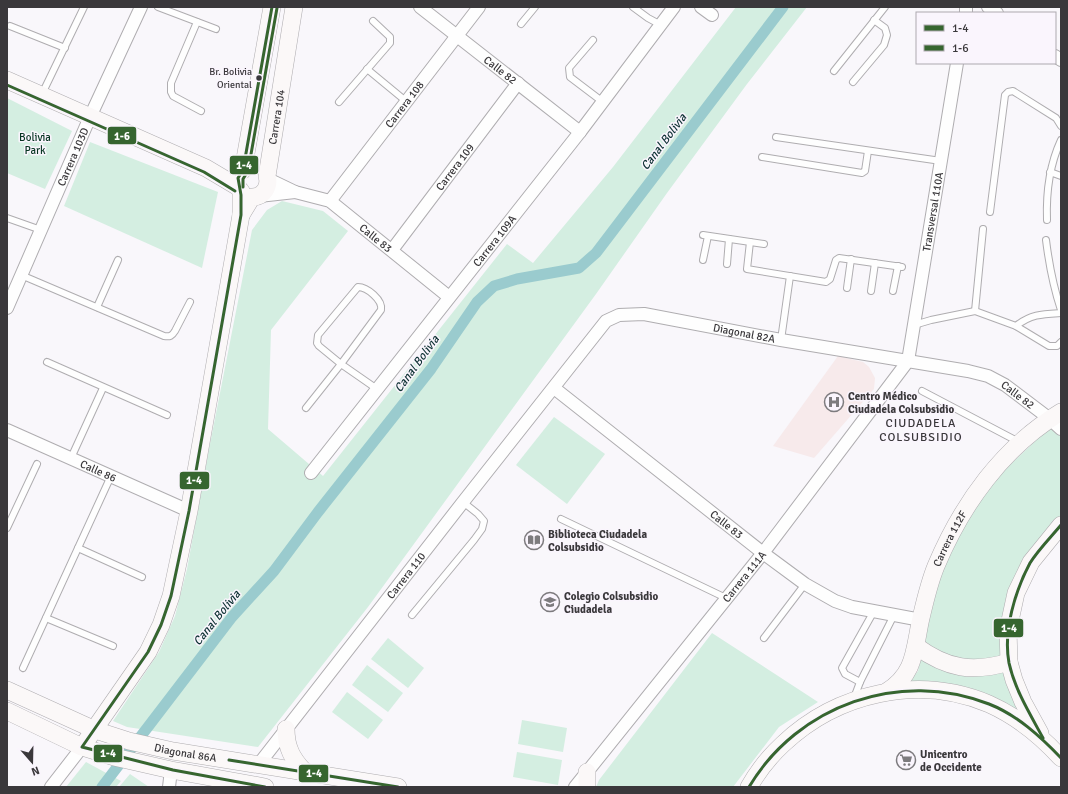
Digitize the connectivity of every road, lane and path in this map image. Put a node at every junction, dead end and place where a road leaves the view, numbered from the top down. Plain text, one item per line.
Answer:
1 (84, 7) edge
2 (141, 7) edge
3 (158, 7) edge
4 (272, 7) edge
5 (294, 7) edge
6 (420, 7) edge
7 (479, 7) edge
8 (535, 7) edge
9 (633, 7) edge
10 (674, 7) edge
11 (701, 7) edge
12 (885, 7) edge
13 (712, 15) dead end
14 (374, 20) dead end
15 (874, 20) junction
16 (197, 22) junction
17 (521, 24) dead end
18 (661, 25) junction
19 (10, 26) dead end
20 (216, 29) dead end
21 (457, 36) junction
22 (593, 40) dead end
23 (65, 48) junction
24 (957, 64) edge
25 (367, 69) junction
26 (834, 71) dead end
27 (7, 80) edge
28 (853, 82) dead end
29 (518, 83) junction
30 (42, 95) junction
31 (339, 102) dead end
32 (407, 102) junction
33 (603, 102) junction
34 (201, 111) dead end
35 (90, 117) junction
36 (1061, 126) edge
37 (580, 132) junction
38 (776, 137) dead end
39 (1061, 140) edge
40 (868, 151) junction
41 (762, 157) dead end
42 (941, 162) junction
43 (1050, 172) junction
44 (1061, 176) edge
45 (268, 178) junction
46 (246, 186) junction
47 (295, 192) junction
48 (330, 201) junction
49 (990, 212) dead end
50 (7, 218) edge
51 (1047, 220) dead end
52 (984, 229) dead end
53 (41, 230) junction
54 (729, 239) junction
55 (1046, 240) dead end
56 (750, 242) junction
57 (764, 244) dead end
58 (392, 250) junction
59 (851, 259) junction
60 (118, 260) dead end
61 (703, 260) dead end
62 (875, 263) junction
63 (727, 264) dead end
64 (21, 275) junction
65 (790, 276) junction
66 (847, 288) dead end
67 (871, 291) dead end
68 (893, 291) dead end
69 (449, 297) junction
70 (190, 302) dead end
71 (97, 307) junction
72 (7, 308) edge
73 (1061, 310) edge
74 (975, 311) junction
75 (1061, 313) edge
76 (914, 325) junction
77 (1016, 326) junction
78 (780, 340) junction
79 (1061, 342) edge
80 (908, 361) junction
81 (46, 362) dead end
82 (341, 364) junction
83 (968, 371) joint
84 (103, 388) junction
85 (554, 388) junction
86 (377, 389) junction
87 (922, 391) dead end
88 (306, 408) dead end
89 (167, 415) dead end
90 (1057, 420) edge
91 (7, 430) edge
92 (1020, 442) junction
93 (71, 458) junction
94 (37, 464) dead end
95 (311, 473) dead end
96 (111, 476) junction
97 (463, 502) junction
98 (189, 511) junction
99 (561, 519) dead end
100 (1061, 525) edge
101 (7, 528) edge
102 (78, 548) junction
103 (763, 553) junction
104 (142, 578) dead end
105 (805, 584) junction
106 (726, 598) junction
107 (874, 611) junction
108 (412, 615) dead end
109 (894, 615) junction
110 (46, 618) junction
111 (920, 620) junction
112 (764, 638) dead end
113 (113, 646) dead end
114 (916, 646) junction
115 (1009, 662) junction
116 (23, 668) dead end
117 (860, 682) junction
118 (7, 690) edge
119 (886, 692) junction
120 (854, 700) junction
121 (7, 711) edge
122 (286, 729) junction
123 (95, 730) junction
124 (1044, 740) junction
125 (82, 747) junction
126 (1061, 758) edge
127 (259, 764) junction
128 (305, 772) junction
129 (170, 779) edge
130 (587, 779) edge
131 (257, 786) edge
132 (51, 787) edge
133 (398, 787) edge
134 (575, 787) edge
135 (749, 787) edge

1 - 23 lane
2 - 35 street, Carrera 103D
3 - 16 lane
4 - 46 street, Carrera 104
5 - 45 street, Carrera 104
6 - 21 street, Calle 82
7 - 21 street, Carrera 108
8 - 17 lane
9 - 18 lane
10 - 18 street, Carrera 109A
11 - 13 street
12 - 15 lane
14 - 25 lane
15 - 26 lane
15 - 28 lane
16 - 20 lane
16 - 34 lane
18 - 33 street, Carrera 109A
19 - 23 lane
21 - 29 street, Calle 82
21 - 32 street, Carrera 108
22 - 33 lane
23 - 30 lane
24 - 42 street, Transversal 110A
25 - 31 lane
25 - 32 lane
27 - 30 street
29 - 37 street, Calle 82
29 - 58 street, Carrera 109
30 - 35 street
32 - 48 street, Carrera 108
33 - 37 street, Carrera 109A
35 - 46 street
35 - 53 street, Carrera 103D
36 - 49 lane
37 - 69 street, Carrera 109A
38 - 40 lane
39 - 43 lane
40 - 41 lane
40 - 42 lane
42 - 76 street, Transversal 110A
43 - 44 lane
43 - 51 lane
45 - 46 street, Carrera 104
45 - 46 street
45 - 47 street, Calle 83
46 - 47 street, Calle 83
46 - 98 street, Carrera 104
47 - 48 street, Calle 83
48 - 58 street, Calle 83
50 - 53 lane
52 - 74 lane
53 - 64 street, Carrera 103D
54 - 56 lane
54 - 61 lane
54 - 63 lane
55 - 73 lane
56 - 57 lane
56 - 65 lane
58 - 69 street, Calle 83
59 - 62 lane
59 - 65 lane
59 - 66 lane
60 - 71 lane
62 - 67 lane
62 - 68 lane
64 - 71 lane
64 - 72 street, Carrera 103D
65 - 78 lane
69 - 86 street, Carrera 109A
70 - 71 lane
74 - 76 lane
74 - 77 lane
75 - 77 lane
76 - 80 street, Transversal 110A
77 - 79 lane
78 - 80 street, Diagonal 82A
78 - 85 street, Diagonal 82A
80 - 83 street, Diagonal 82A
80 - 103 street, Carrera 111A
81 - 84 lane
82 - 82 lane
82 - 86 lane
82 - 88 lane
83 - 90 street, Calle 82
84 - 89 lane
84 - 93 lane
85 - 97 street, Carrera 110
85 - 103 street, Calle 83
86 - 95 street, Carrera 109A
87 - 92 lane
90 - 92 street, Carrera 112F
91 - 93 street, Calle 86
92 - 111 street, Carrera 112F
93 - 96 street, Calle 86
94 - 101 lane
96 - 98 street, Calle 86
96 - 102 lane
97 - 108 lane
97 - 122 street, Carrera 110
98 - 123 street, Carrera 104
99 - 106 lane
100 - 115 street
102 - 104 lane
102 - 110 lane
103 - 105 street, Calle 83
103 - 106 street, Carrera 111A
105 - 107 street, Calle 83
105 - 112 lane
106 - 130 street, Carrera 111A
107 - 109 street, Calle 83
107 - 117 lane
109 - 111 street, Calle 83
109 - 117 lane
110 - 113 lane
110 - 116 lane
111 - 114 street, Carrera 112F
114 - 115 street
114 - 119 street, Carrera 112F
115 - 124 street
117 - 120 lane
118 - 123 street, Diagonal 86A
119 - 120 street
119 - 124 street
120 - 135 street
121 - 125 street, Diagonal 86A
122 - 127 street, Carrera 110
122 - 128 street
123 - 125 street, Carrera 104
123 - 127 street, Diagonal 86A
124 - 126 street
125 - 129 street, Diagonal 86A
125 - 132 street, Carrera 104
127 - 128 street, Diagonal 86A
128 - 133 street, Diagonal 86A
129 - 131 street, Diagonal 86A
130 - 134 street, Carrera 111A

